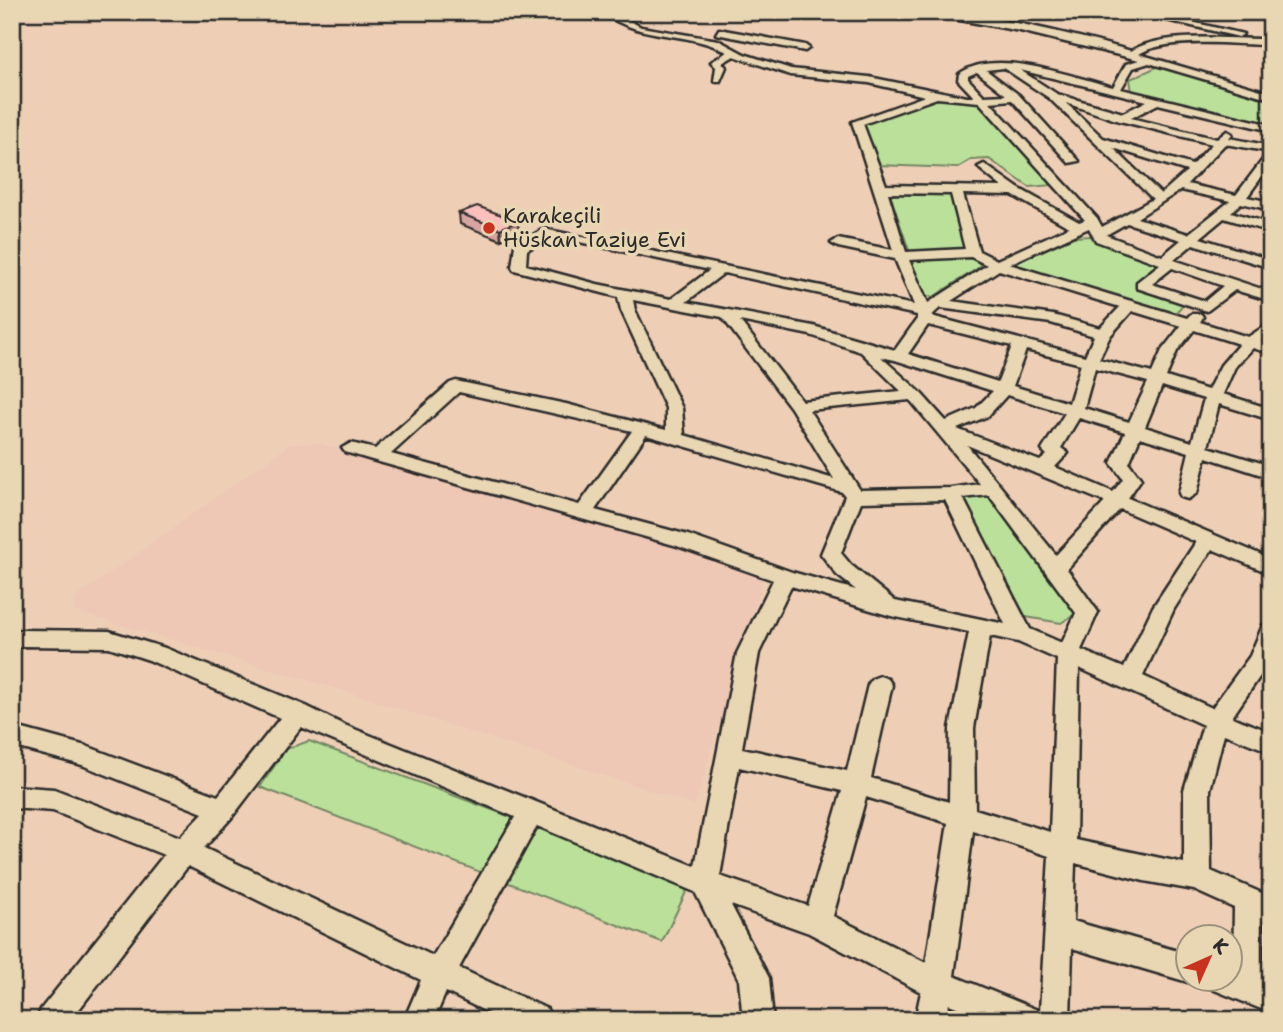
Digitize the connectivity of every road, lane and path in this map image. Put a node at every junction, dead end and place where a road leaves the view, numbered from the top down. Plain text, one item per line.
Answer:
1 (606, 12) edge
2 (920, 12) edge
3 (1136, 12) edge
4 (1248, 12) edge
5 (1269, 17) edge
6 (719, 32) dead end
7 (1271, 41) edge
8 (805, 48) dead end
9 (734, 52) junction
10 (1133, 54) junction
11 (1151, 59) junction
12 (1006, 65) junction
13 (978, 68) junction
14 (717, 79) dead end
15 (1116, 90) junction
16 (935, 96) junction
17 (1053, 96) junction
18 (1271, 96) edge
19 (1015, 97) junction
20 (981, 98) junction
21 (1155, 101) junction
22 (1124, 117) junction
23 (1238, 122) junction
24 (1271, 128) edge
25 (1081, 129) junction
26 (1048, 131) junction
27 (1061, 131) dead end
28 (1014, 132) junction
29 (1095, 138) junction
30 (1221, 141) junction
31 (1271, 149) edge
32 (1271, 156) edge
33 (1073, 162) dead end
34 (984, 167) dead end
35 (1194, 169) junction
36 (1254, 181) junction
37 (1271, 185) edge
38 (1179, 186) junction
39 (881, 189) junction
40 (956, 191) junction
41 (1014, 191) junction
42 (1239, 199) junction
43 (1161, 200) junction
44 (1271, 206) edge
45 (1221, 214) junction
46 (1129, 220) junction
47 (1080, 228) junction
48 (1096, 228) junction
49 (1271, 228) edge
50 (1192, 239) junction
51 (838, 243) dead end
52 (974, 253) junction
53 (901, 256) junction
54 (1167, 262) junction
55 (1216, 262) junction
56 (997, 265) junction
57 (722, 268) junction
58 (1255, 272) edge
59 (625, 293) junction
60 (1271, 297) edge
61 (675, 303) junction
62 (1130, 305) junction
63 (1207, 307) junction
64 (928, 311) junction
65 (725, 312) junction
66 (1187, 325) junction
67 (1271, 326) edge
68 (1102, 334) junction
69 (1248, 344) junction
70 (1020, 345) junction
71 (866, 349) junction
72 (1271, 349) edge
73 (899, 356) junction
74 (1089, 363) junction
75 (1156, 379) junction
76 (1004, 388) junction
77 (913, 395) junction
78 (1214, 396) junction
79 (798, 406) junction
80 (1075, 410) junction
81 (1271, 415) edge
82 (1138, 428) junction
83 (642, 429) junction
84 (943, 429) junction
85 (675, 438) junction
86 (351, 448) dead end
87 (1200, 450) junction
88 (378, 456) junction
89 (1043, 468) junction
90 (1271, 472) edge
91 (994, 488) junction
92 (851, 491) junction
93 (1188, 493) dead end
94 (951, 494) junction
95 (1117, 500) junction
96 (584, 512) junction
97 (1208, 540) junction
98 (1271, 566) edge
99 (1056, 568) junction
100 (785, 577) junction
101 (891, 608) junction
102 (981, 628) junction
103 (1271, 631) edge
104 (1022, 635) junction
105 (12, 642) edge
106 (1068, 655) junction
107 (1130, 680) junction
108 (880, 685) dead end
109 (298, 713) junction
110 (1216, 721) junction
111 (12, 736) edge
112 (1271, 742) edge
113 (729, 755) junction
114 (857, 784) junction
115 (12, 797) edge
116 (223, 808) junction
117 (531, 811) junction
118 (962, 815) junction
119 (1062, 848) junction
120 (184, 851) junction
121 (1197, 878) junction
122 (705, 883) junction
123 (1259, 907) edge
124 (817, 922) junction
125 (1060, 931) junction
126 (1174, 964) edge
127 (439, 974) junction
128 (938, 985) junction
129 (1247, 989) edge
130 (52, 1020) edge
131 (419, 1020) edge
132 (536, 1020) edge
133 (758, 1020) edge
134 (930, 1020) edge
135 (1029, 1020) edge
136 (1055, 1020) edge

1 - 9 street
2 - 10 street
3 - 7 street
4 - 5 street
6 - 8 street
7 - 10 street
9 - 14 street
9 - 16 street
10 - 11 street
11 - 15 street
11 - 18 street
12 - 13 street
12 - 15 street
12 - 17 street
13 - 19 street
13 - 20 street
15 - 21 street
16 - 20 street
16 - 39 street
17 - 22 street
17 - 25 street
19 - 20 street
19 - 26 street
20 - 28 street
21 - 22 street
21 - 23 street
22 - 25 street
22 - 30 street
23 - 24 street
23 - 30 street
25 - 29 street
26 - 27 street
26 - 28 street
26 - 33 street
28 - 48 street
29 - 35 street
29 - 43 street
30 - 31 street
30 - 35 street
32 - 36 street
34 - 41 street
35 - 38 street
36 - 37 street
36 - 42 street
38 - 42 street
38 - 43 street
39 - 40 street
39 - 53 street
40 - 41 street
40 - 52 street
41 - 47 street
42 - 44 street
42 - 45 street
43 - 46 street
45 - 49 street
45 - 50 street
46 - 48 street
46 - 50 street
47 - 48 street
47 - 56 street
48 - 54 street
50 - 54 street
50 - 55 street
51 - 53 street
52 - 53 street
52 - 56 street
53 - 64 street
54 - 55 street
54 - 63 street
55 - 58 street
55 - 58 street
56 - 62 street
56 - 64 street
57 - 59 street
57 - 61 street
57 - 64 street
58 - 60 street
58 - 63 street
59 - 61 street
59 - 85 street
61 - 65 street
62 - 66 street
62 - 68 street
63 - 66 street
64 - 68 street
64 - 70 street
64 - 73 street
65 - 71 street
65 - 79 street
66 - 69 street
66 - 75 street
67 - 69 street
68 - 74 street
69 - 72 street
69 - 78 street
70 - 74 street
70 - 76 street
71 - 73 street
71 - 77 street
73 - 76 street
74 - 75 street
74 - 80 street
75 - 78 street
75 - 82 street
76 - 80 street
76 - 84 street
77 - 79 street
77 - 84 street
78 - 81 street
78 - 87 street
79 - 92 street
80 - 82 street
80 - 89 street
82 - 87 street
82 - 95 street
83 - 85 street
83 - 88 street
83 - 96 street
84 - 89 street
84 - 91 street
85 - 92 street
86 - 88 street
87 - 90 street
87 - 93 street
88 - 96 street
89 - 95 street
91 - 94 street
91 - 99 street
92 - 94 street
92 - 101 street
94 - 104 street
95 - 97 street
95 - 99 street
96 - 100 street
97 - 98 street
97 - 107 street
99 - 106 street
100 - 101 street
100 - 113 street
101 - 102 street
102 - 104 street
102 - 118 street
103 - 110 street
104 - 106 street
105 - 109 street
106 - 107 street
106 - 119 street
107 - 110 street
108 - 114 street
109 - 116 street
109 - 117 street
110 - 112 street
110 - 121 street
111 - 116 street
113 - 114 street
113 - 122 street
114 - 118 street
114 - 124 street
115 - 120 street
116 - 120 street
117 - 122 street
117 - 127 street
118 - 119 street
118 - 128 street
119 - 121 street
119 - 125 street
120 - 127 street
120 - 130 street
121 - 123 street
122 - 124 street
122 - 133 street
123 - 129 street
124 - 128 street
125 - 126 street
125 - 136 street
127 - 131 street
127 - 132 street
128 - 134 street
128 - 135 street

